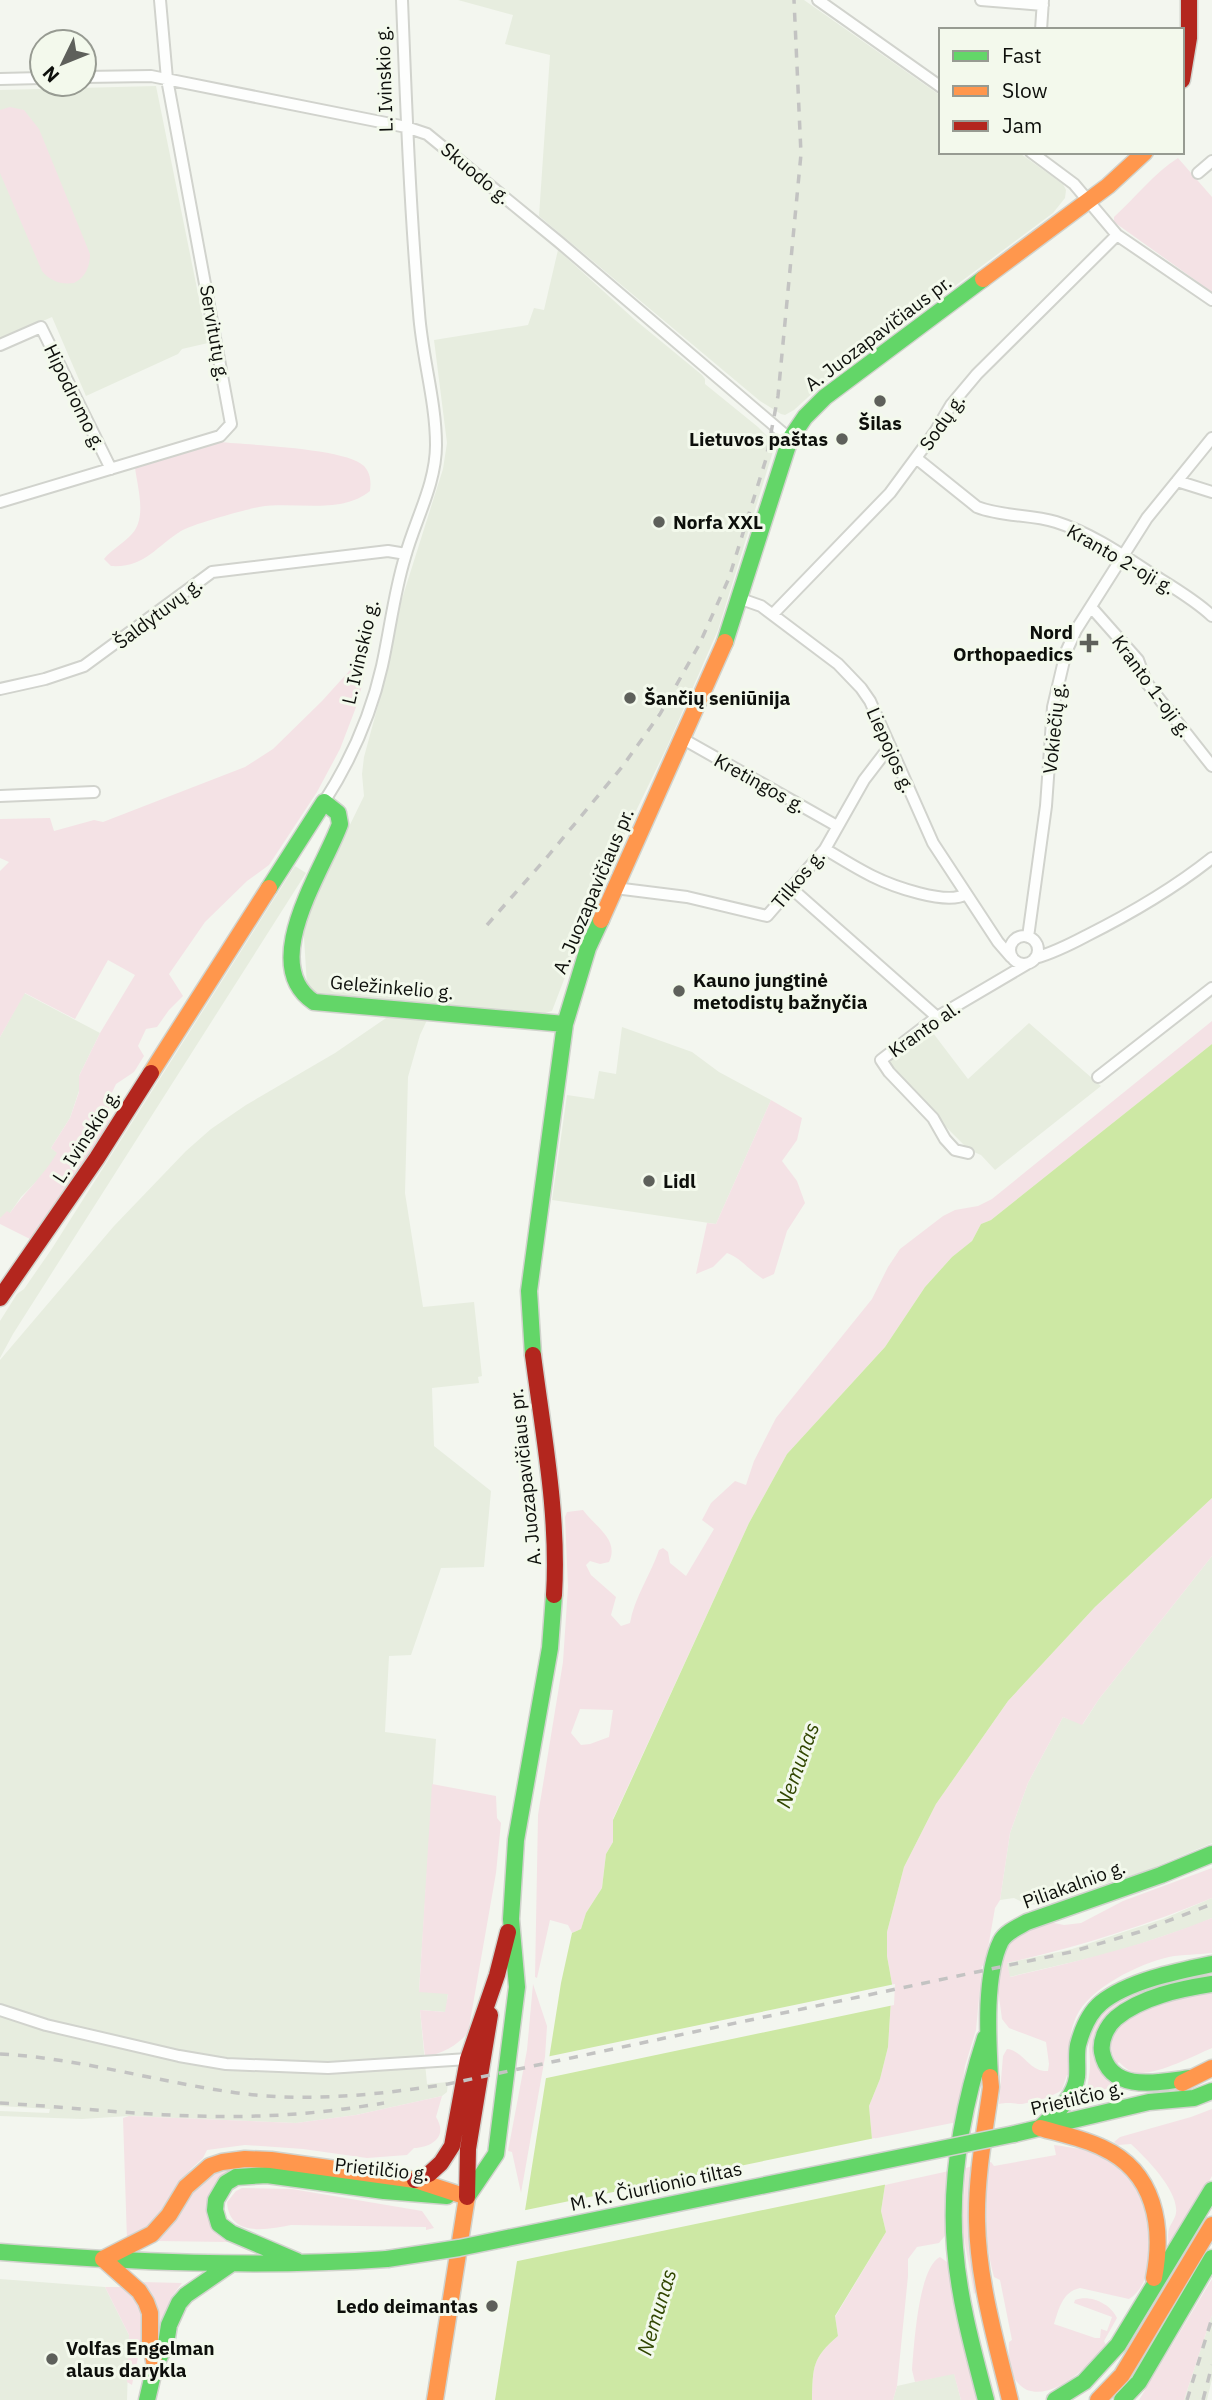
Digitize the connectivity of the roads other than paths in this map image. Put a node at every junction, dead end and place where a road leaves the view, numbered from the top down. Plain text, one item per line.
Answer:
1 (160, 0) edge
2 (402, 0) edge
3 (818, 0) edge
4 (981, 0) edge
5 (1188, 0) edge
6 (1043, 2) edge
7 (1041, 28) edge
8 (1184, 68) edge
9 (98, 77) edge
10 (28, 78) edge
11 (0, 79) edge
12 (167, 79) junction
13 (939, 86) edge
14 (407, 127) junction
15 (1034, 154) edge
16 (1143, 154) edge
17 (1212, 161) edge
18 (1198, 173) dead end
19 (1089, 200) junction
20 (1117, 235) junction
21 (1212, 300) edge
22 (0, 345) edge
23 (1212, 438) edge
24 (790, 439) junction
25 (916, 458) junction
26 (111, 469) junction
27 (1177, 481) junction
28 (1212, 492) edge
29 (0, 502) edge
30 (405, 554) junction
31 (1123, 556) junction
32 (741, 599) junction
33 (1091, 607) junction
34 (773, 614) junction
35 (1212, 616) edge
36 (0, 690) edge
37 (683, 739) junction
38 (890, 746) junction
39 (1212, 766) edge
40 (94, 792) dead end
41 (0, 796) edge
42 (324, 802) junction
43 (837, 826) junction
44 (825, 849) junction
45 (1212, 858) edge
46 (615, 888) junction
47 (791, 888) junction
48 (966, 894) junction
49 (1028, 937) junction
50 (999, 942) junction
51 (1012, 943) junction
52 (1037, 957) junction
53 (1013, 959) junction
54 (1009, 975) junction
55 (1212, 988) edge
56 (937, 1017) junction
57 (565, 1024) junction
58 (1098, 1077) dead end
59 (968, 1153) dead end
60 (0, 1298) edge
61 (1212, 1854) edge
62 (512, 1919) junction
63 (1212, 1964) edge
64 (497, 1975) junction
65 (1212, 1984) edge
66 (0, 2010) edge
67 (987, 2032) junction
68 (468, 2059) junction
69 (1212, 2068) edge
70 (1190, 2078) junction
71 (1212, 2091) edge
72 (1149, 2102) junction
73 (1040, 2128) junction
74 (1014, 2134) joint
75 (415, 2180) junction
76 (1212, 2190) edge
77 (467, 2197) junction
78 (1212, 2225) edge
79 (0, 2252) edge
80 (1212, 2258) edge
81 (103, 2259) junction
82 (230, 2264) junction
83 (303, 2264) junction
84 (1150, 2293) junction
85 (155, 2366) junction
86 (148, 2400) edge
87 (435, 2400) edge
88 (986, 2400) edge
89 (1010, 2400) edge
90 (1055, 2400) edge
91 (1098, 2400) edge
92 (1122, 2400) edge

1 - 12 street, Servitutų g.
2 - 14 street, L. Ivinskio g.
3 - 13 street
4 - 6 street
5 - 8 main road
6 - 7 street
9 - 12 street, Skuodo g.
10 - 11 street
12 - 14 street, Skuodo g.
12 - 26 street, Servitutų g.
14 - 24 street, Skuodo g.
14 - 30 street, L. Ivinskio g.
15 - 19 street
16 - 19 main road, A. Juozapavičiaus pr.
17 - 18 street
19 - 20 street
19 - 24 main road, A. Juozapavičiaus pr.
20 - 21 street
20 - 25 street, Sodų g.
22 - 26 street, Hipodromo g.
23 - 27 street, Vokiečių g.
24 - 32 main road, A. Juozapavičiaus pr.
25 - 31 street, Kranto 2-oji g.
25 - 34 street, Sodų g.
26 - 29 street, Servitutų g.
27 - 28 street
27 - 31 street, Vokiečių g.
30 - 36 street, Šaldytuvų g.
30 - 42 street, L. Ivinskio g.
31 - 33 street, Vokiečių g.
31 - 35 street, Kranto 2-oji g.
32 - 34 street, Liepojos g.
32 - 37 main road, A. Juozapavičiaus pr.
33 - 39 street, Kranto 1-oji g.
33 - 49 street, Vokiečių g.
34 - 38 street, Liepojos g.
37 - 43 street, Kretingos g.
37 - 46 main road, A. Juozapavičiaus pr.
38 - 43 street, Tilkos g.
38 - 48 street, Liepojos g.
40 - 41 street
42 - 57 main road, Geležinkelio g.
42 - 60 main road, L. Ivinskio g.
43 - 44 street, Tilkos g.
44 - 47 street, Tilkos g.
44 - 48 street
45 - 52 street, Kranto al.
46 - 47 street, Tilkos g.
46 - 57 main road, A. Juozapavičiaus pr.
47 - 56 street
48 - 50 street, Liepojos g.
49 - 51 street
49 - 52 street
50 - 51 street
50 - 53 street, Liepojos g.
51 - 53 street
52 - 53 street
52 - 54 street, Kranto al.
53 - 54 street
54 - 56 street, Kranto al.
55 - 58 street
56 - 59 street, Kranto al.
57 - 62 main road, A. Juozapavičiaus pr.
61 - 67 main road, Piliakalnio g.
62 - 64 main road, A. Juozapavičiaus pr.
62 - 77 main road, A. Juozapavičiaus pr.
63 - 73 main road
64 - 68 main road, A. Juozapavičiaus pr.
64 - 77 main road, A. Juozapavičiaus pr.
65 - 70 main road
66 - 68 street
67 - 88 main road
67 - 89 main road
68 - 75 main road, A. Juozapavičiaus pr.
69 - 70 main road, Prietilčio g.
70 - 72 main road, Prietilčio g.
71 - 72 main road, Prietilčio g.
72 - 73 main road, Prietilčio g.
73 - 74 main road, Prietilčio g.
73 - 84 main road
74 - 83 main road, M. K. Čiurlionio tiltas, bridge
75 - 77 main road, Prietilčio g.
75 - 81 main road, Prietilčio g.
76 - 84 main road
77 - 83 main road, Prietilčio g.
77 - 87 main road
78 - 91 main road
79 - 81 main road
80 - 92 main road
81 - 82 main road
81 - 85 main road
82 - 83 main road
82 - 85 main road
84 - 90 main road
85 - 86 main road

